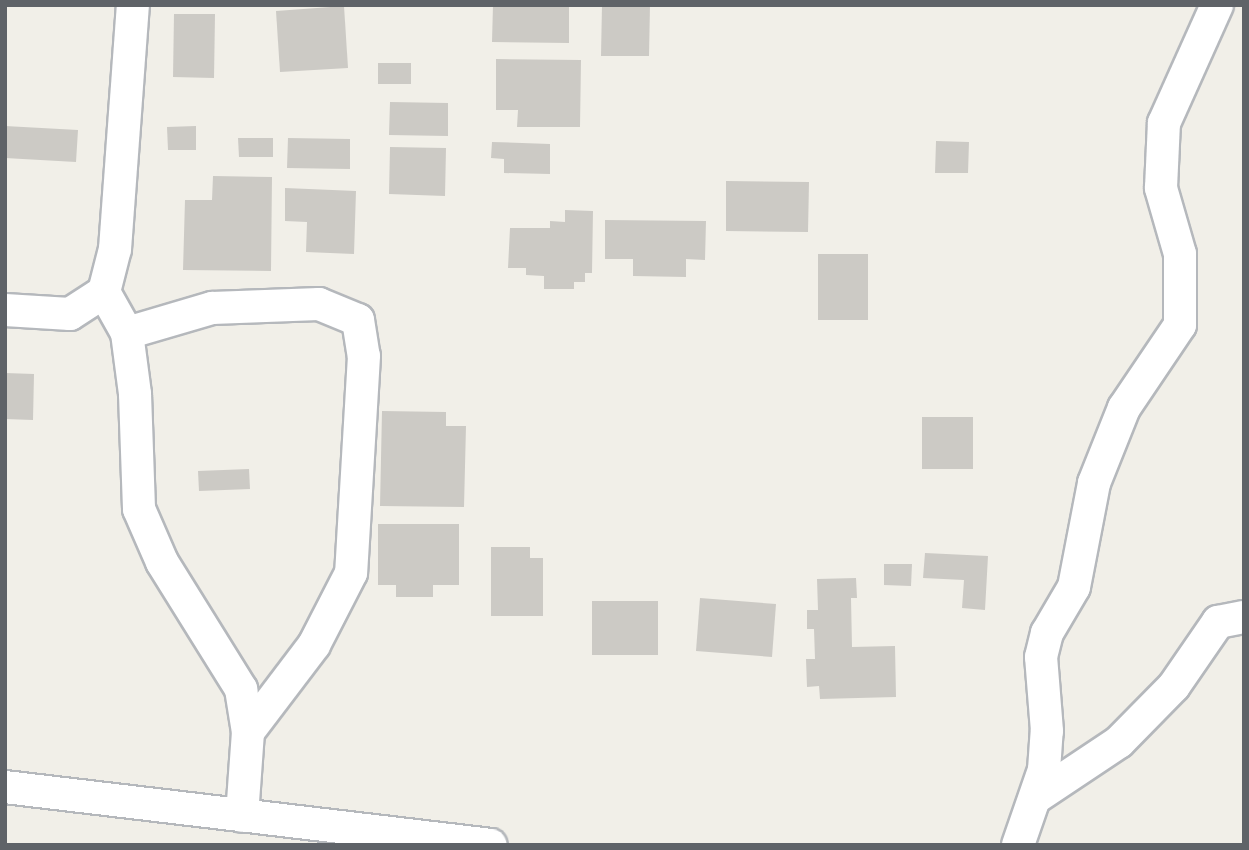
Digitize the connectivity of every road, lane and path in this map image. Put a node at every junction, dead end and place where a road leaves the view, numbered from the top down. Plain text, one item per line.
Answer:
1 (133, 5) edge
2 (1217, 5) edge
3 (104, 292) junction
4 (5, 310) edge
5 (127, 333) junction
6 (1244, 617) edge
7 (248, 732) junction
8 (5, 787) edge
9 (1035, 798) junction
10 (242, 816) junction
11 (491, 845) edge
12 (1018, 845) edge

1 - 3 street
2 - 9 street
3 - 4 street
3 - 5 street
5 - 7 street
5 - 7 street
6 - 9 street
7 - 10 street
8 - 10 street
9 - 12 street
10 - 11 street

